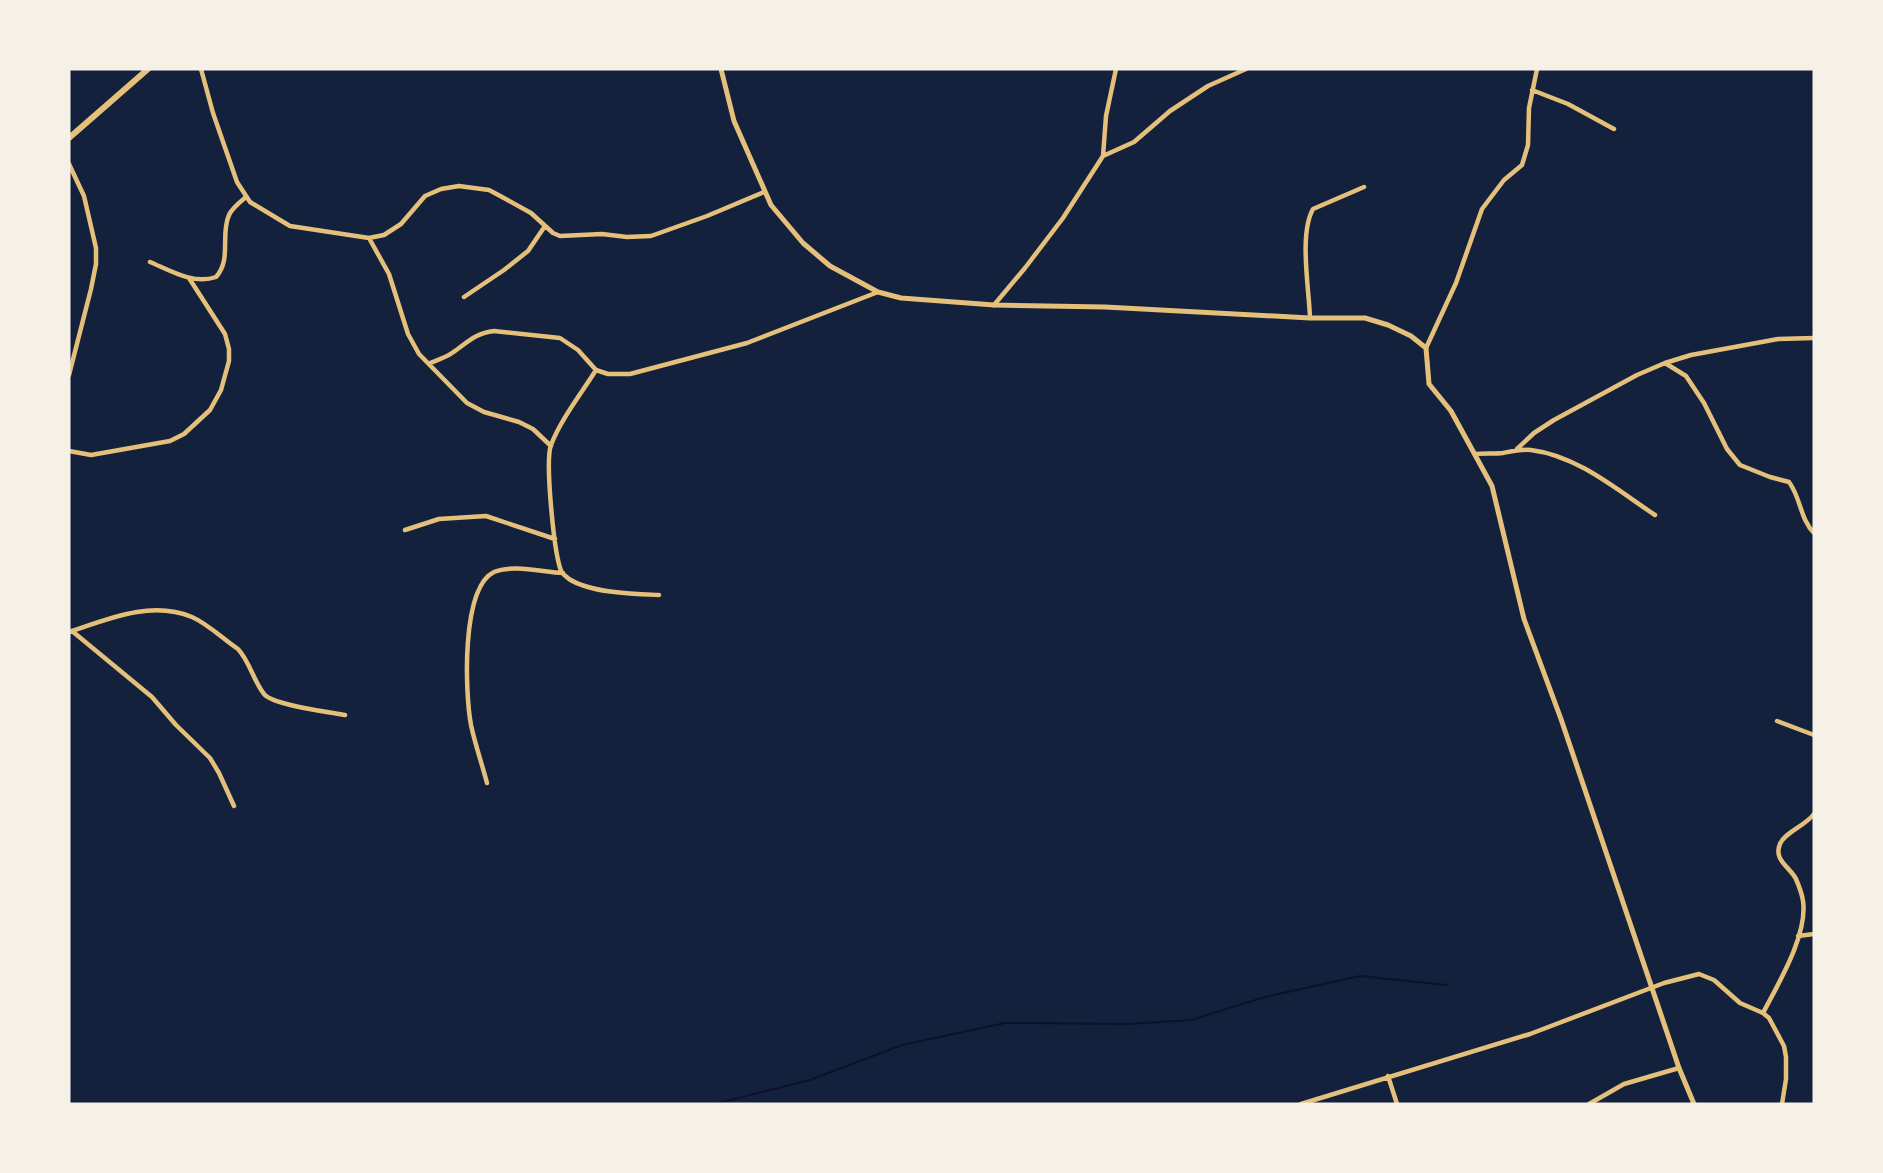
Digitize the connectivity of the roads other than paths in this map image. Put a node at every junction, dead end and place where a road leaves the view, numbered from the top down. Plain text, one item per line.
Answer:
1 (148, 69) edge
2 (201, 69) edge
3 (721, 69) edge
4 (1116, 69) edge
5 (1246, 69) edge
6 (1537, 69) edge
7 (1532, 90) junction
8 (1614, 129) dead end
9 (69, 138) edge
10 (1103, 156) junction
11 (69, 164) edge
12 (1364, 187) dead end
13 (764, 192) junction
14 (246, 196) junction
15 (545, 226) junction
16 (369, 238) junction
17 (150, 262) dead end
18 (189, 278) junction
19 (878, 292) junction
20 (464, 297) dead end
21 (994, 305) junction
22 (1310, 318) junction
23 (1814, 338) edge
24 (1426, 348) junction
25 (430, 363) junction
26 (1665, 363) junction
27 (596, 370) junction
28 (69, 375) edge
29 (551, 446) junction
30 (1517, 449) junction
31 (69, 452) edge
32 (1475, 454) junction
33 (1655, 515) dead end
34 (405, 530) dead end
35 (1814, 532) edge
36 (555, 539) junction
37 (562, 573) junction
38 (659, 595) dead end
39 (70, 631) edge
40 (345, 715) dead end
41 (1777, 721) dead end
42 (1814, 735) edge
43 (487, 783) dead end
44 (234, 806) dead end
45 (1814, 814) edge
46 (1814, 934) edge
47 (1798, 936) junction
48 (1653, 987) junction
49 (1763, 1013) junction
50 (1679, 1068) junction
51 (1388, 1076) junction
52 (1301, 1104) edge
53 (1397, 1104) edge
54 (1588, 1104) edge
55 (1694, 1104) edge
56 (1782, 1104) edge

1 - 9 main road
2 - 14 street
3 - 13 street
4 - 10 street
5 - 10 street
6 - 7 street
7 - 8 street
7 - 24 street
10 - 21 street
11 - 28 street
12 - 22 street
13 - 15 street
13 - 19 street
14 - 16 street
14 - 18 street
15 - 16 street
15 - 20 street
16 - 25 street
17 - 18 street
18 - 31 street
19 - 21 street
19 - 27 street
21 - 22 street
22 - 24 street
23 - 26 street
24 - 32 street
25 - 27 street
25 - 29 street
26 - 30 street
26 - 35 street
27 - 29 street
29 - 36 street
30 - 32 street
30 - 33 street
32 - 48 street
34 - 36 street
36 - 37 street
37 - 38 street
37 - 43 street
39 - 40 street
39 - 44 street
41 - 42 street
45 - 47 street
46 - 47 street
47 - 49 street
48 - 49 street
48 - 50 street
48 - 51 street
49 - 56 street
50 - 54 street
50 - 55 street
51 - 52 street
51 - 53 street

